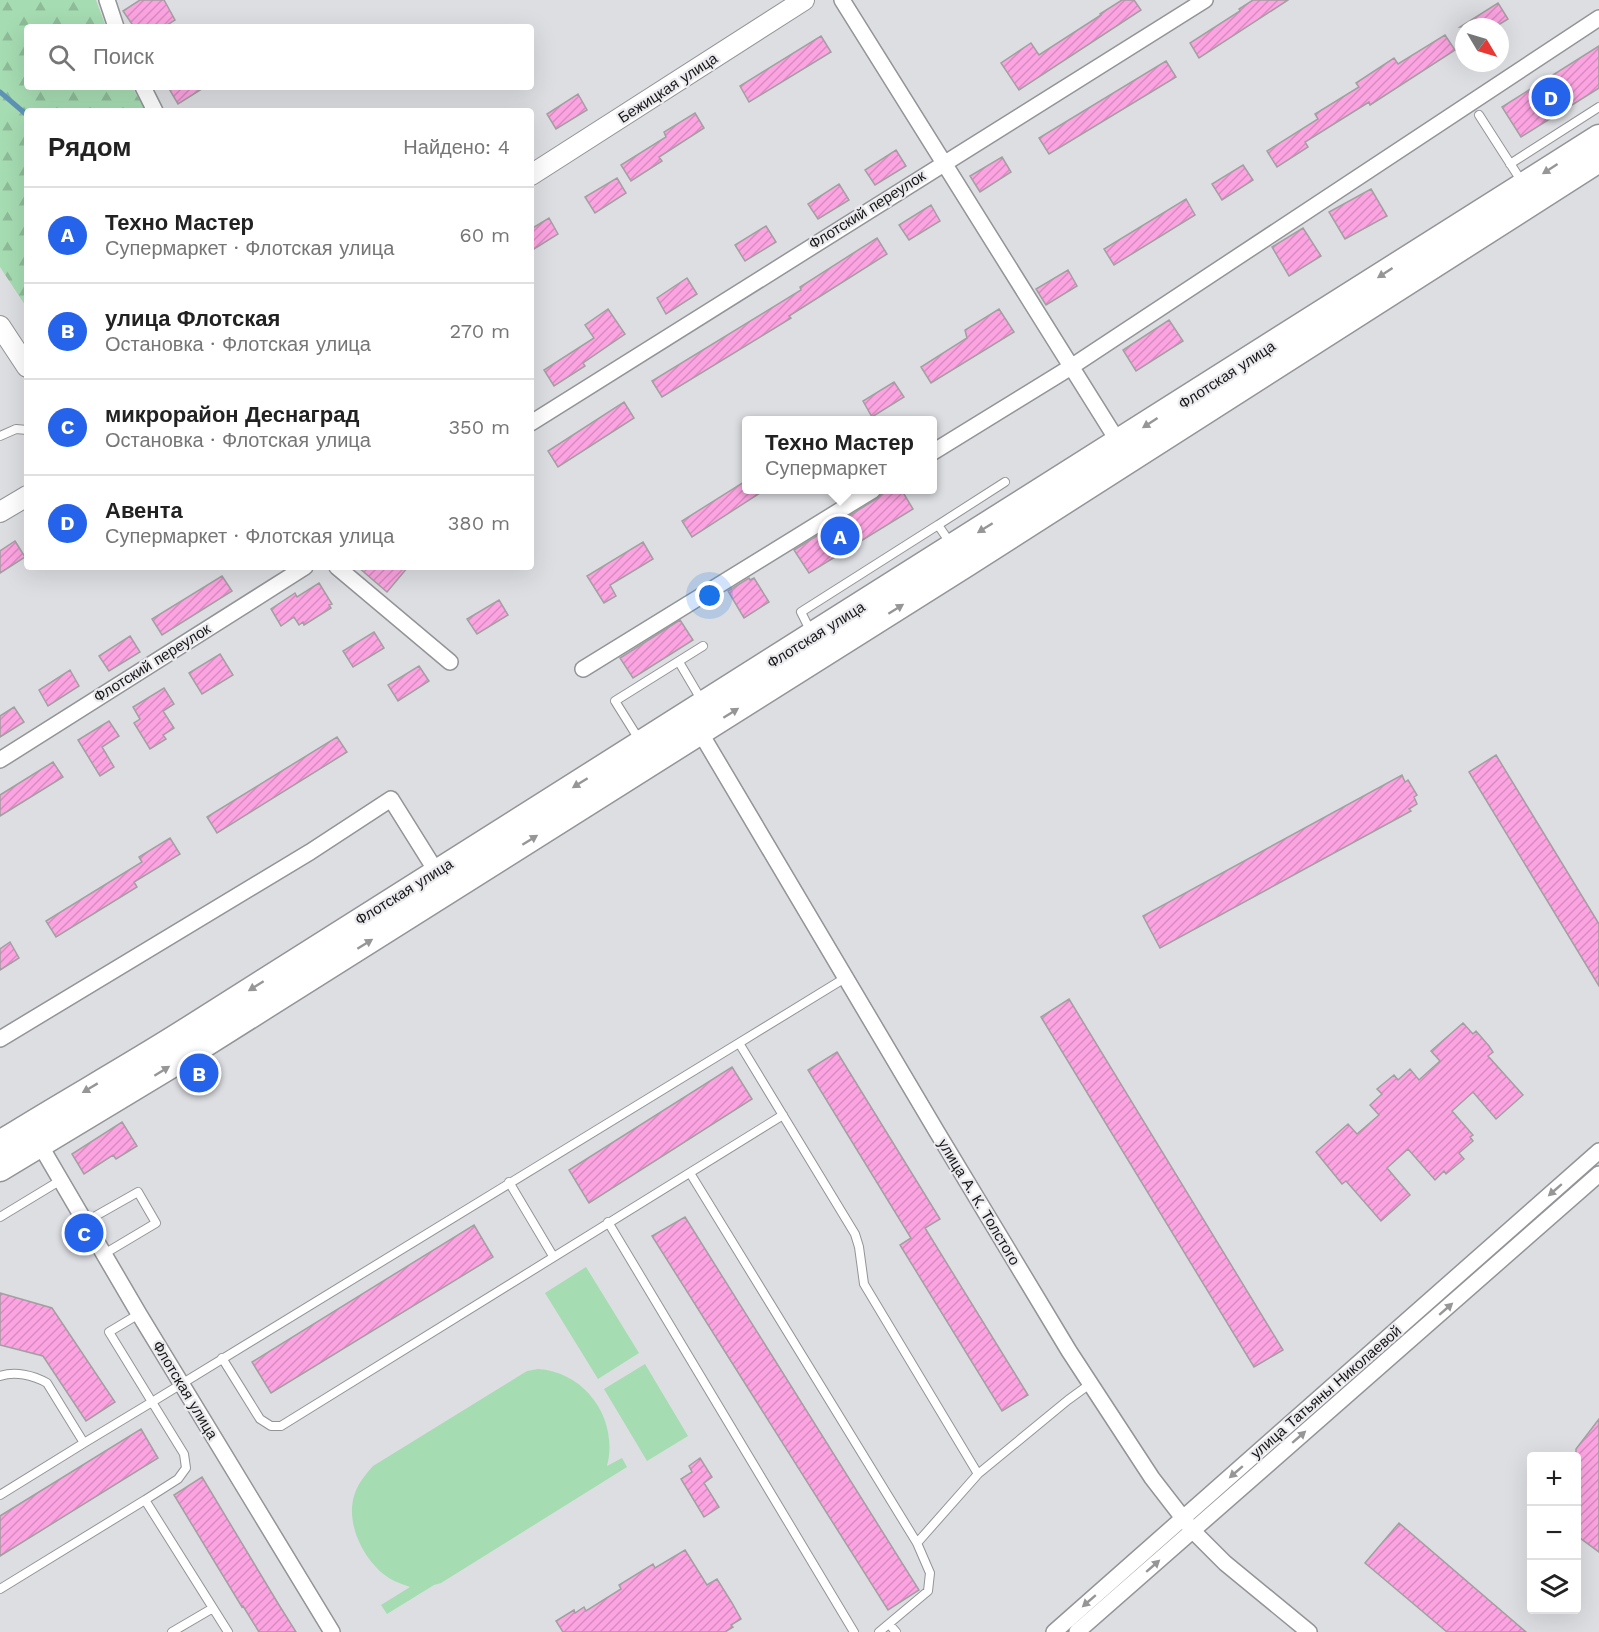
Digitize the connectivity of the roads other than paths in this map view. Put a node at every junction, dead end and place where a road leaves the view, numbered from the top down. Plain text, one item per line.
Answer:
1 (107, 0) edge
2 (804, 0) edge
3 (842, 0) edge
4 (1205, 0) edge
5 (1599, 18) edge
6 (115, 24) edge
7 (144, 90) edge
8 (1599, 107) edge
9 (153, 108) edge
10 (1479, 115) dead end
11 (1599, 137) edge
12 (1599, 160) edge
13 (943, 162) junction
14 (1510, 164) junction
15 (534, 173) edge
16 (1529, 193) junction
17 (0, 326) edge
18 (24, 362) edge
19 (1071, 367) junction
20 (534, 421) edge
21 (24, 430) edge
22 (0, 436) edge
23 (1119, 443) junction
24 (937, 450) edge
25 (1005, 482) dead end
26 (865, 494) edge
27 (24, 498) edge
28 (0, 512) edge
29 (938, 525) junction
30 (954, 547) junction
31 (300, 570) edge
32 (341, 570) edge
33 (813, 636) junction
34 (703, 646) dead end
35 (450, 662) dead end
36 (679, 662) junction
37 (583, 669) dead end
38 (705, 705) junction
39 (700, 732) junction
40 (648, 753) junction
41 (0, 760) edge
42 (436, 871) junction
43 (846, 978) junction
44 (0, 1039) edge
45 (739, 1043) junction
46 (783, 1115) junction
47 (29, 1125) junction
48 (0, 1143) edge
49 (41, 1146) junction
50 (1599, 1151) edge
51 (0, 1169) edge
52 (690, 1173) junction
53 (1599, 1174) edge
54 (61, 1180) junction
55 (509, 1182) junction
56 (0, 1217) edge
57 (86, 1222) junction
58 (608, 1222) junction
59 (104, 1254) junction
60 (553, 1256) junction
61 (139, 1314) junction
62 (222, 1358) junction
63 (0, 1376) edge
64 (182, 1383) junction
65 (1090, 1384) junction
66 (152, 1402) junction
67 (84, 1443) junction
68 (978, 1474) junction
69 (0, 1496) edge
70 (145, 1500) junction
71 (1182, 1519) junction
72 (1193, 1531) junction
73 (917, 1542) junction
74 (0, 1589) edge
75 (213, 1608) junction
76 (889, 1624) junction
77 (172, 1632) edge
78 (228, 1632) edge
79 (332, 1632) edge
80 (854, 1632) edge
81 (879, 1632) edge
82 (896, 1632) edge
83 (1054, 1632) edge
84 (1077, 1632) edge
85 (1309, 1632) edge

1 - 6 street
2 - 15 street, Бежицкая улица
3 - 13 street
4 - 13 street, Флотский переулок
5 - 19 street
7 - 9 street
8 - 14 lane
10 - 14 lane
11 -> 16 main road, Флотская улица
12 - 16 main road, Флотская улица
13 - 19 street
13 - 20 street, Флотский переулок
14 - 16 lane
16 -> 23 main road, Флотская улица
39 -> 16 main road, Флотская улица
17 - 18 street
19 - 23 street
19 - 24 street
21 - 22 lane
23 -> 30 main road, Флотская улица
25 - 29 lane
26 - 37 street
27 - 28 street
29 - 30 lane
29 - 33 lane
30 - 33 main road, Флотская улица
31 - 41 street, Флотский переулок
32 - 35 street
33 - 38 main road, Флотская улица
34 - 36 lane
36 - 38 lane
36 - 40 lane
38 - 40 main road, Флотская улица
39 - 40 main road, Флотская улица
39 - 43 street, улица А. К. Толстого
40 -> 42 main road, Флотская улица
49 -> 40 main road, Флотская улица
42 - 44 street
42 -> 47 main road, Флотская улица
43 - 45 lane
43 - 65 street, улица А. К. Толстого
45 - 46 lane
45 - 55 lane
46 - 52 lane
46 - 68 lane
47 - 48 main road, Флотская улица
47 - 49 street, Флотская улица
49 - 51 main road, Флотская улица
49 - 54 street, Флотская улица
50 -> 71 street, улица Татьяны Николаевой
52 - 58 lane
52 - 73 lane
72 -> 53 street, улица Татьяны Николаевой
54 - 56 lane
54 - 57 street, Флотская улица
55 - 60 lane
55 - 62 lane
57 - 59 street, Флотская улица
57 - 59 lane
58 - 60 lane
58 - 80 lane
59 - 61 street, Флотская улица
60 - 62 lane
61 - 64 street, Флотская улица
61 - 66 lane
62 - 64 lane
63 - 67 lane
64 - 66 lane
64 - 79 street, Флотская улица
65 - 68 lane
65 - 71 street, улица А. К. Толстого
66 - 67 lane
66 - 70 lane
67 - 69 lane
68 - 73 lane
70 - 74 lane
70 - 75 lane
71 - 72 street, улица А. К. Толстого
71 -> 83 street, улица Татьяны Николаевой
84 -> 72 street, улица Татьяны Николаевой
72 - 85 street, улица А. К. Толстого
73 - 76 lane
75 - 77 lane
75 - 78 lane
76 - 81 lane
76 - 82 lane

